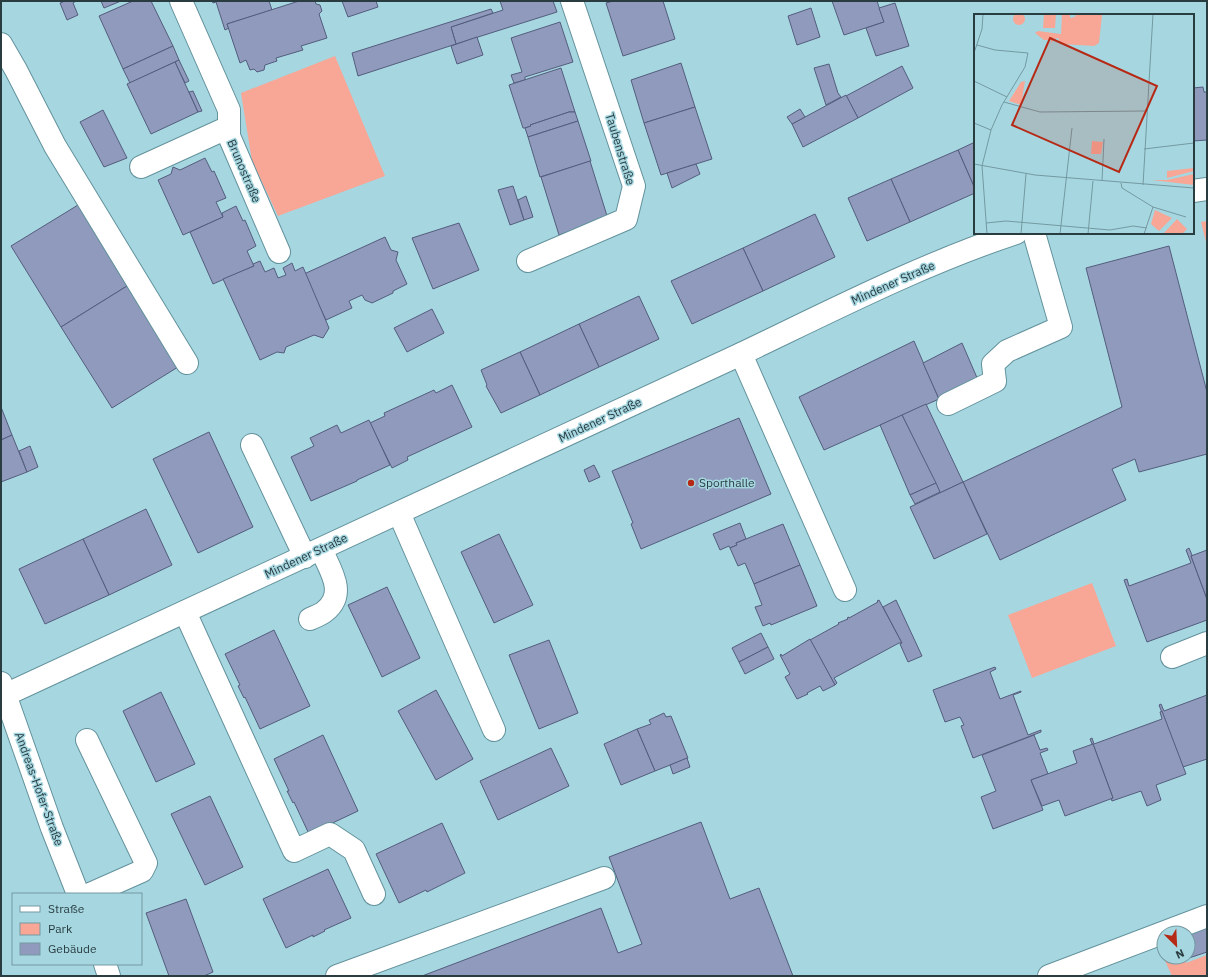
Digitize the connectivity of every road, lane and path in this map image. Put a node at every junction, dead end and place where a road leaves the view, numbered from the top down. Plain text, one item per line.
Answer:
1 (181, 1) edge
2 (572, 1) edge
3 (1, 44) edge
4 (229, 127) junction
5 (141, 167) dead end
6 (1207, 189) edge
7 (1194, 191) edge
8 (1013, 234) edge
9 (1034, 234) edge
10 (279, 252) dead end
11 (528, 261) dead end
12 (741, 354) junction
13 (187, 363) dead end
14 (948, 404) dead end
15 (252, 444) dead end
16 (399, 513) junction
17 (313, 553) junction
18 (845, 590) dead end
19 (186, 612) junction
20 (310, 619) dead end
21 (1207, 643) edge
22 (1172, 657) dead end
23 (3, 689) edge
24 (494, 730) dead end
25 (87, 740) dead end
26 (604, 878) dead end
27 (78, 893) edge
28 (92, 893) edge
29 (374, 894) dead end
30 (1207, 916) edge
31 (104, 965) edge
32 (109, 976) edge
33 (337, 976) edge
34 (1049, 976) edge

1 - 4 street, Brunostraße
2 - 11 street, Taubenstraße
3 - 13 street
4 - 5 street
4 - 10 street, Brunostraße
6 - 7 street
8 - 12 street, Mindener Straße
9 - 14 street
12 - 16 street, Mindener Straße
12 - 18 street
15 - 17 street
16 - 17 street, Mindener Straße
16 - 24 street
17 - 19 street, Mindener Straße
17 - 20 street
19 - 23 street, Mindener Straße
19 - 29 street
21 - 22 street
23 - 27 street, Andreas-Hofer-Straße
25 - 28 street
26 - 33 street
30 - 34 street
31 - 32 street

